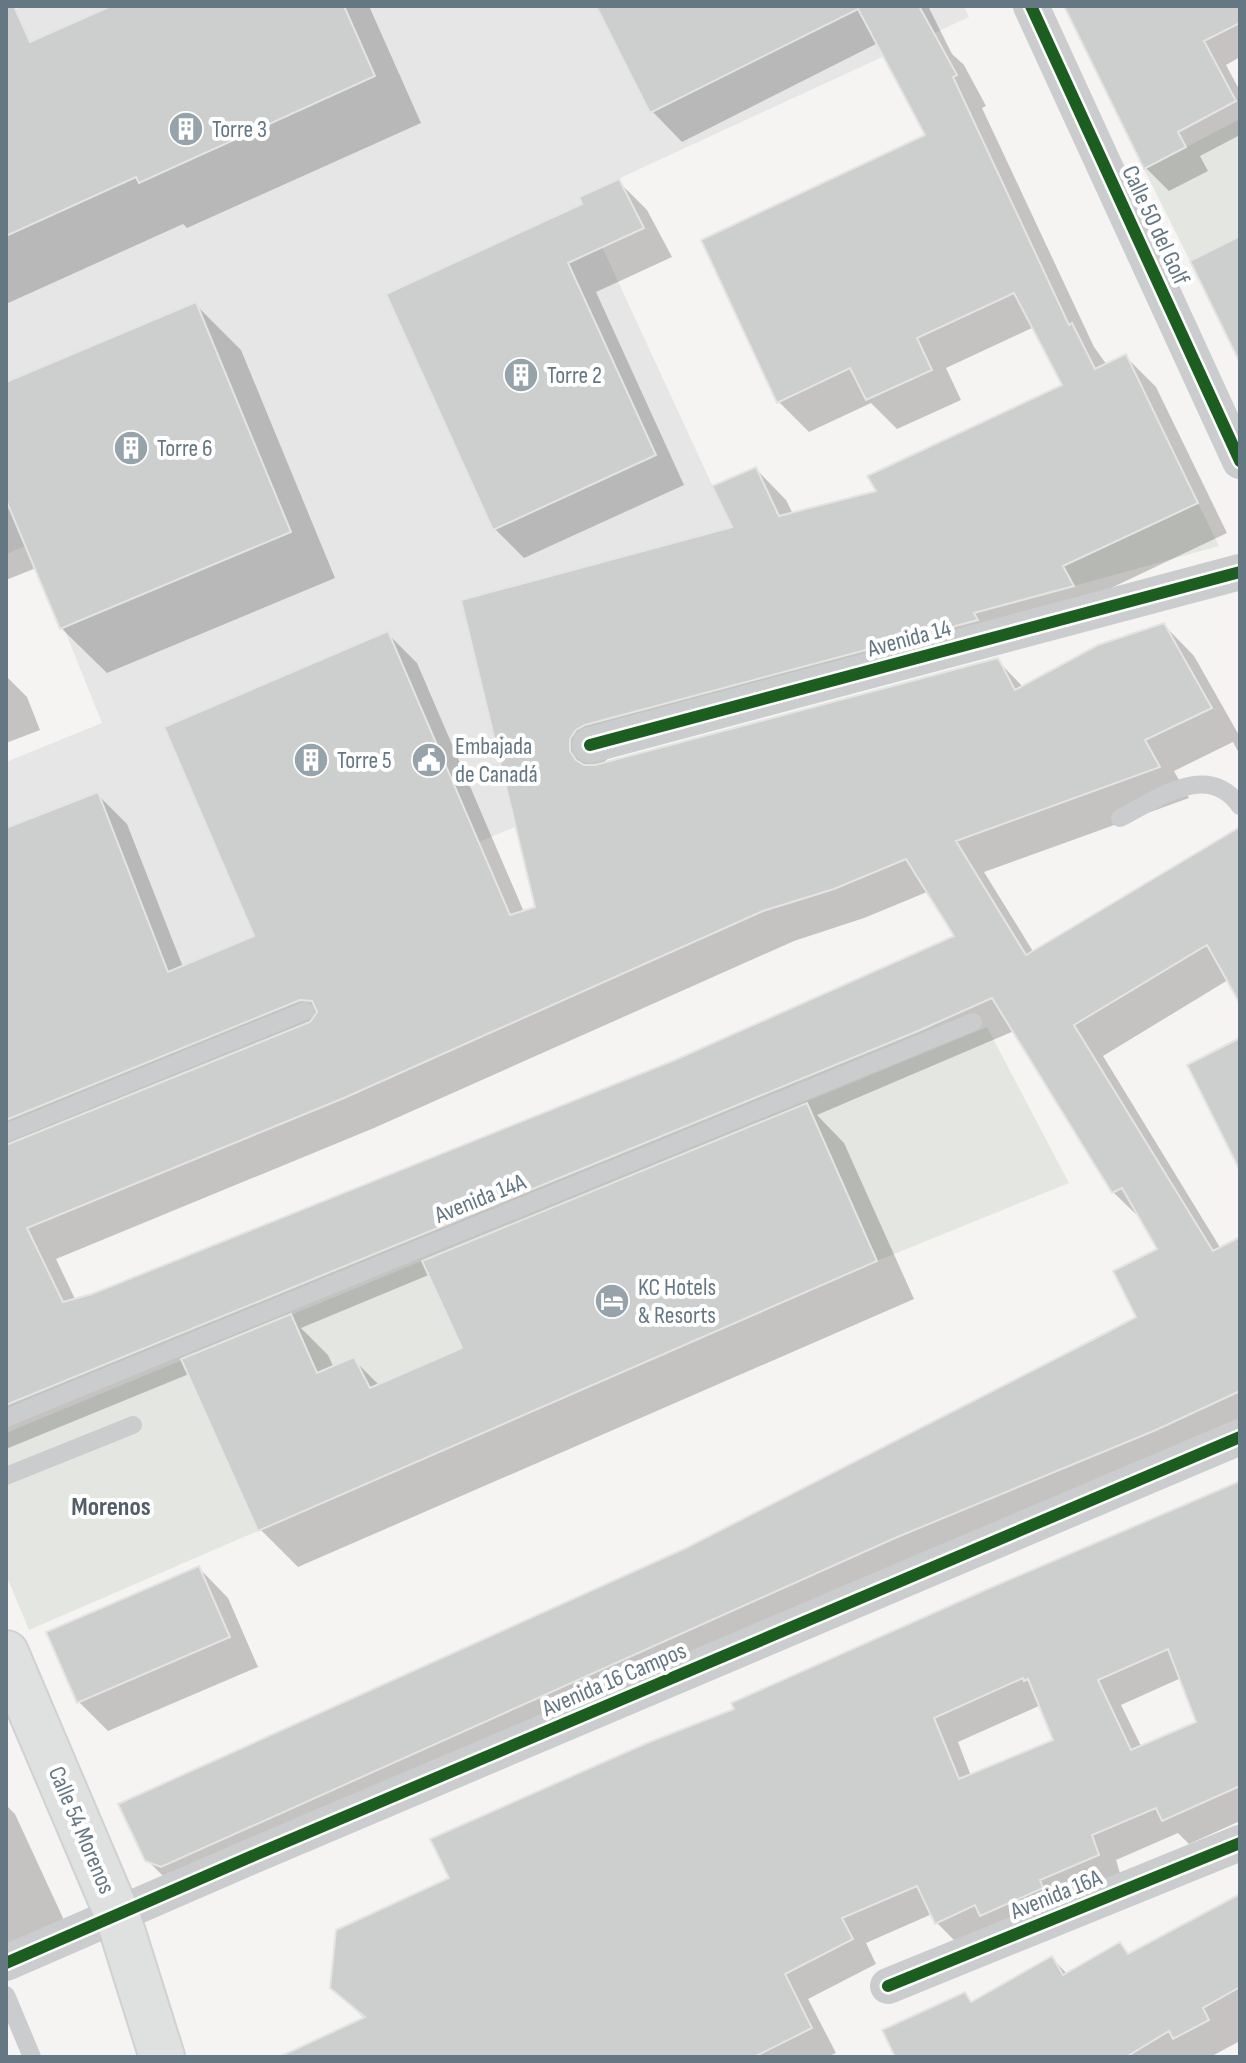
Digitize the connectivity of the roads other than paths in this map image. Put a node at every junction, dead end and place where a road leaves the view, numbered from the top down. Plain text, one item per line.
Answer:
1 (1031, 6) edge
2 (1240, 461) edge
3 (1240, 572) edge
4 (590, 745) dead end
5 (1240, 806) edge
6 (1120, 818) dead end
7 (305, 1011) dead end
8 (973, 1022) dead end
9 (6, 1133) edge
10 (6, 1418) edge
11 (133, 1425) dead end
12 (1240, 1437) edge
13 (6, 1476) edge
14 (6, 1653) edge
15 (1240, 1843) edge
16 (117, 1914) junction
17 (6, 1963) edge
18 (888, 1986) dead end
19 (6, 1995) edge
20 (32, 2057) edge
21 (162, 2057) edge

1 - 2 street, Calle 50 del Golf
3 - 4 street, Avenida 14
5 - 6 lane
7 - 9 lane
8 - 10 lane, Avenida 14A
11 - 13 lane
12 - 16 street, Avenida 16 Campos
14 - 16 main road, Calle 54 Morenos
15 - 18 street, Avenida 16A
16 - 17 street, Avenida 16 Campos
16 - 21 main road, Calle 54 Morenos
19 - 20 lane

